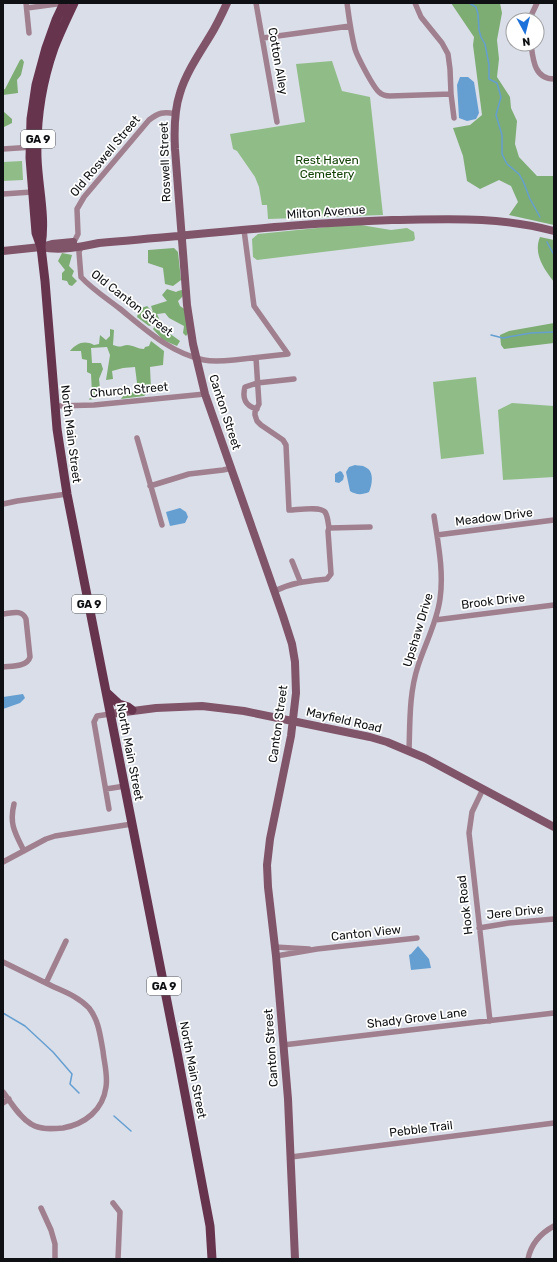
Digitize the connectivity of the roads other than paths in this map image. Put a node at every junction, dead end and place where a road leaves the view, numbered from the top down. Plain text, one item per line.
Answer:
1 (64, 3) edge
2 (74, 3) edge
3 (227, 3) edge
4 (256, 3) edge
5 (347, 3) edge
6 (415, 3) edge
7 (26, 5) edge
8 (350, 26) junction
9 (29, 33) dead end
10 (60, 34) junction
11 (263, 38) junction
12 (532, 52) edge
13 (554, 79) edge
14 (451, 94) junction
15 (175, 114) junction
16 (454, 118) dead end
17 (277, 122) dead end
18 (34, 147) junction
19 (3, 149) edge
20 (32, 192) junction
21 (3, 194) edge
22 (77, 210) joint
23 (244, 230) junction
24 (554, 231) edge
25 (182, 236) junction
26 (77, 244) junction
27 (41, 247) junction
28 (3, 251) edge
29 (196, 358) junction
30 (256, 358) junction
31 (294, 379) dead end
32 (257, 383) junction
33 (205, 394) junction
34 (55, 406) junction
35 (257, 409) junction
36 (137, 438) dead end
37 (232, 468) junction
38 (150, 486) junction
39 (67, 494) junction
40 (3, 504) edge
41 (434, 516) dead end
42 (554, 520) edge
43 (162, 525) dead end
44 (370, 527) dead end
45 (329, 528) junction
46 (437, 535) junction
47 (292, 561) dead end
48 (300, 581) junction
49 (275, 591) junction
50 (554, 605) edge
51 (3, 614) edge
52 (435, 620) junction
53 (3, 667) edge
54 (106, 692) junction
55 (132, 710) junction
56 (110, 714) junction
57 (293, 721) junction
58 (409, 751) junction
59 (125, 786) junction
60 (106, 789) junction
61 (483, 789) junction
62 (14, 804) dead end
63 (109, 809) dead end
64 (132, 824) junction
65 (554, 827) edge
66 (24, 851) junction
67 (3, 862) edge
68 (554, 919) edge
69 (479, 928) junction
70 (417, 938) dead end
71 (66, 941) dead end
72 (275, 947) junction
73 (290, 947) junction
74 (317, 950) junction
75 (291, 954) junction
76 (276, 956) junction
77 (3, 962) edge
78 (46, 983) junction
79 (554, 1013) edge
80 (490, 1021) junction
81 (283, 1045) junction
82 (3, 1092) edge
83 (9, 1099) junction
84 (3, 1103) edge
85 (554, 1123) edge
86 (291, 1157) junction
87 (113, 1203) dead end
88 (41, 1208) dead end
89 (554, 1226) edge
90 (55, 1259) edge
91 (118, 1259) edge
92 (212, 1259) edge
93 (295, 1259) edge
94 (528, 1259) edge

1 - 7 street
1 - 10 main road
1 - 18 main road, GA 9
2 - 10 main road, GA 9
3 - 15 street, Roswell Street
4 - 11 street, Cotton Alley
5 - 8 street
6 - 14 street
7 - 9 street
8 - 11 street
8 - 14 street
10 - 18 main road, GA 9
11 - 17 street, Cotton Alley
12 - 13 street
14 - 16 street
15 - 22 street, Old Roswell Street
15 - 25 street, Roswell Street
18 - 19 street
18 - 20 main road, GA 9
18 - 27 main road, GA 9
20 - 21 street
20 - 27 main road, GA 9
22 - 26 street, Old Canton Street
23 - 24 street, Milton Avenue
23 - 25 street, Milton Avenue
23 - 30 street, Old Canton Street
25 - 26 street, Milton Avenue
25 - 29 street, Canton Street
26 - 27 street, Milton Avenue
26 - 29 street, Old Canton Street
27 - 28 street, Milton Avenue
27 - 34 main road, North Main Street / GA 9
29 - 30 street, Old Canton Street
29 - 33 street, Canton Street
30 - 32 street
31 - 32 street
32 - 35 street
32 - 35 street
33 - 34 street, Church Street
33 - 37 street, Canton Street
34 - 39 main road, North Main Street / GA 9
35 - 45 street
36 - 38 street
37 - 38 street
37 - 49 street, Canton Street
38 - 43 street
39 - 40 street
39 - 54 main road, North Main Street / GA 9
41 - 46 street, Upshaw Drive
42 - 46 street, Meadow Drive
44 - 45 street
45 - 48 street
46 - 52 street, Upshaw Drive
47 - 48 street
48 - 49 street
49 - 57 street, Canton Street
50 - 52 street, Brook Drive
51 - 53 street
52 - 58 street, Upshaw Drive
54 - 55 main road
54 - 56 main road, North Main Street / GA 9
55 - 56 street, Mayfield Road
55 - 57 street, Mayfield Road
56 - 59 main road, North Main Street / GA 9
56 - 60 street
57 - 58 street, Mayfield Road
57 - 72 street, Canton Street
58 - 61 street, Mayfield Road
59 - 60 street
59 - 64 main road, North Main Street / GA 9
60 - 63 street
61 - 65 street, Mayfield Road
61 - 69 street, Hook Road
62 - 66 street
64 - 66 street
64 - 92 main road, North Main Street / GA 9
66 - 67 street
68 - 69 street, Jere Drive
69 - 80 street, Hook Road
70 - 74 street, Canton View
71 - 78 street
72 - 73 street, Canton View
72 - 76 street, Canton Street
73 - 74 street, Canton View
73 - 75 street
74 - 75 street, Canton View
75 - 76 street, Canton View
76 - 81 street, Canton Street
77 - 78 street
78 - 83 street
79 - 80 street, Shady Grove Lane
80 - 81 street, Shady Grove Lane
81 - 86 street, Canton Street
82 - 83 street
83 - 84 street
85 - 86 street, Pebble Trail
86 - 93 street, Canton Street
87 - 91 street
88 - 90 street
89 - 94 street

